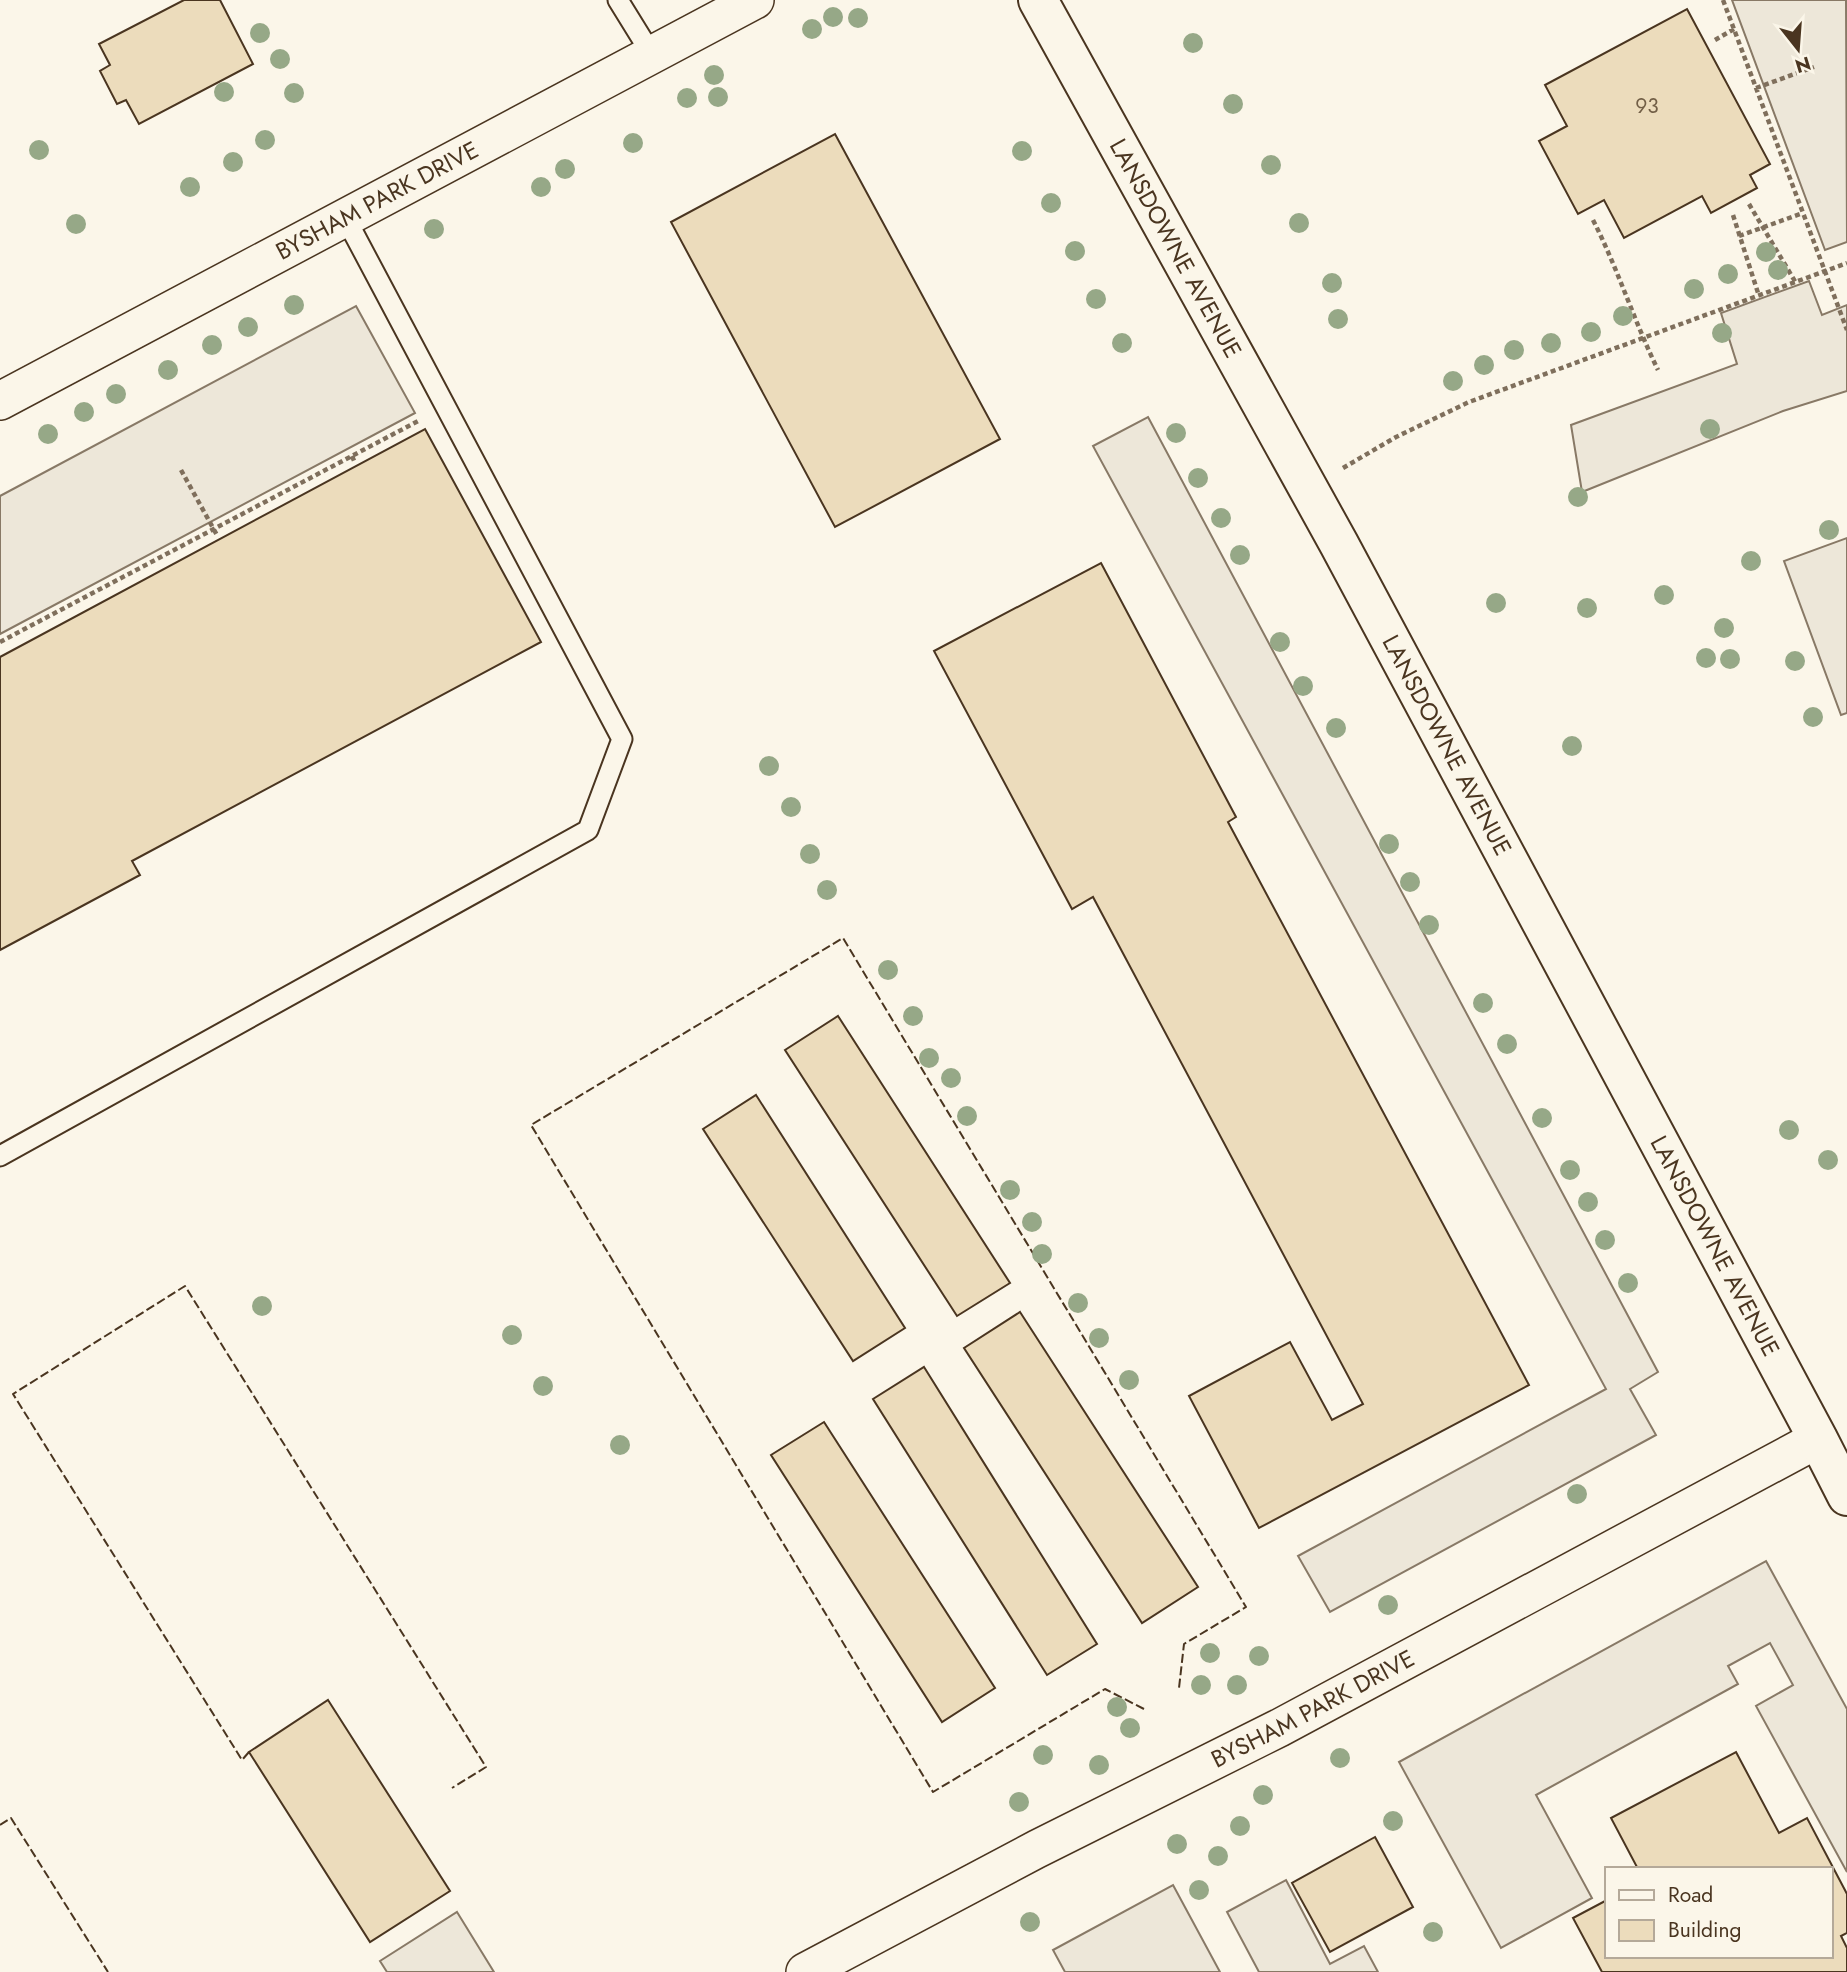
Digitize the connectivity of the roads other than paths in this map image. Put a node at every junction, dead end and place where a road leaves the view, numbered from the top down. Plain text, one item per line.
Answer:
1 (618, 0) edge
2 (755, 0) edge
3 (1038, 0) edge
4 (652, 55) junction
5 (345, 216) junction
6 (0, 401) edge
7 (0, 1156) edge
8 (1818, 1439) junction
9 (1847, 1496) edge
10 (805, 1972) edge

1 - 4 lane
2 - 4 street, BYSHAM PARK DRIVE
3 - 8 main road, LANSDOWNE AVENUE
4 - 5 street, BYSHAM PARK DRIVE
5 - 6 street, BYSHAM PARK DRIVE
5 - 7 lane
8 - 9 main road, LANSDOWNE AVENUE
8 - 10 street, BYSHAM PARK DRIVE

